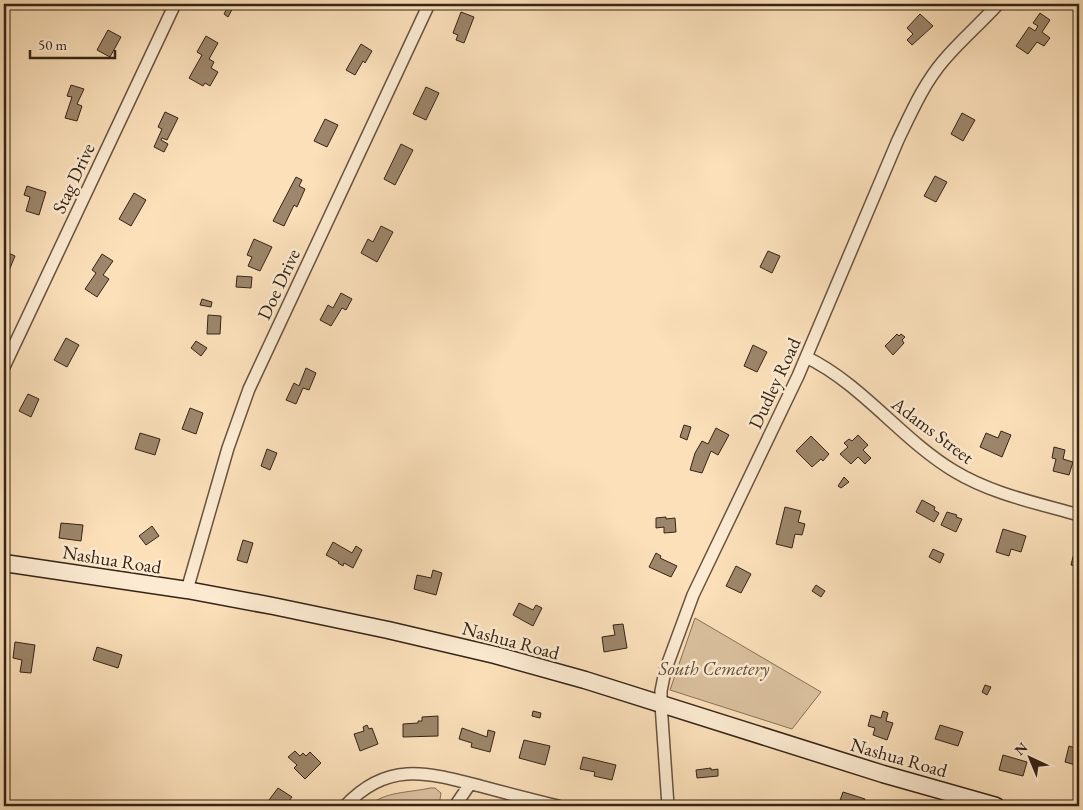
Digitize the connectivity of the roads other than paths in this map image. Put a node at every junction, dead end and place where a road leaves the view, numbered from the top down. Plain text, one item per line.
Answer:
1 (174, 4) edge
2 (429, 4) edge
3 (998, 4) edge
4 (806, 357) junction
5 (4, 367) edge
6 (1079, 515) edge
7 (4, 562) edge
8 (187, 590) junction
9 (660, 704) junction
10 (470, 784) junction
11 (344, 806) edge
12 (455, 806) edge
13 (558, 806) edge
14 (668, 806) edge
15 (996, 806) edge

1 - 5 street, Stag Drive
2 - 8 street, Doe Drive
3 - 4 street, Dudley Road
4 - 6 street, Adams Street
4 - 9 street, Dudley Road
7 - 8 main road, Nashua Road
8 - 9 main road, Nashua Road
9 - 14 street, Dudley Road
9 - 15 main road, Nashua Road
10 - 11 street
10 - 12 street
10 - 13 street

